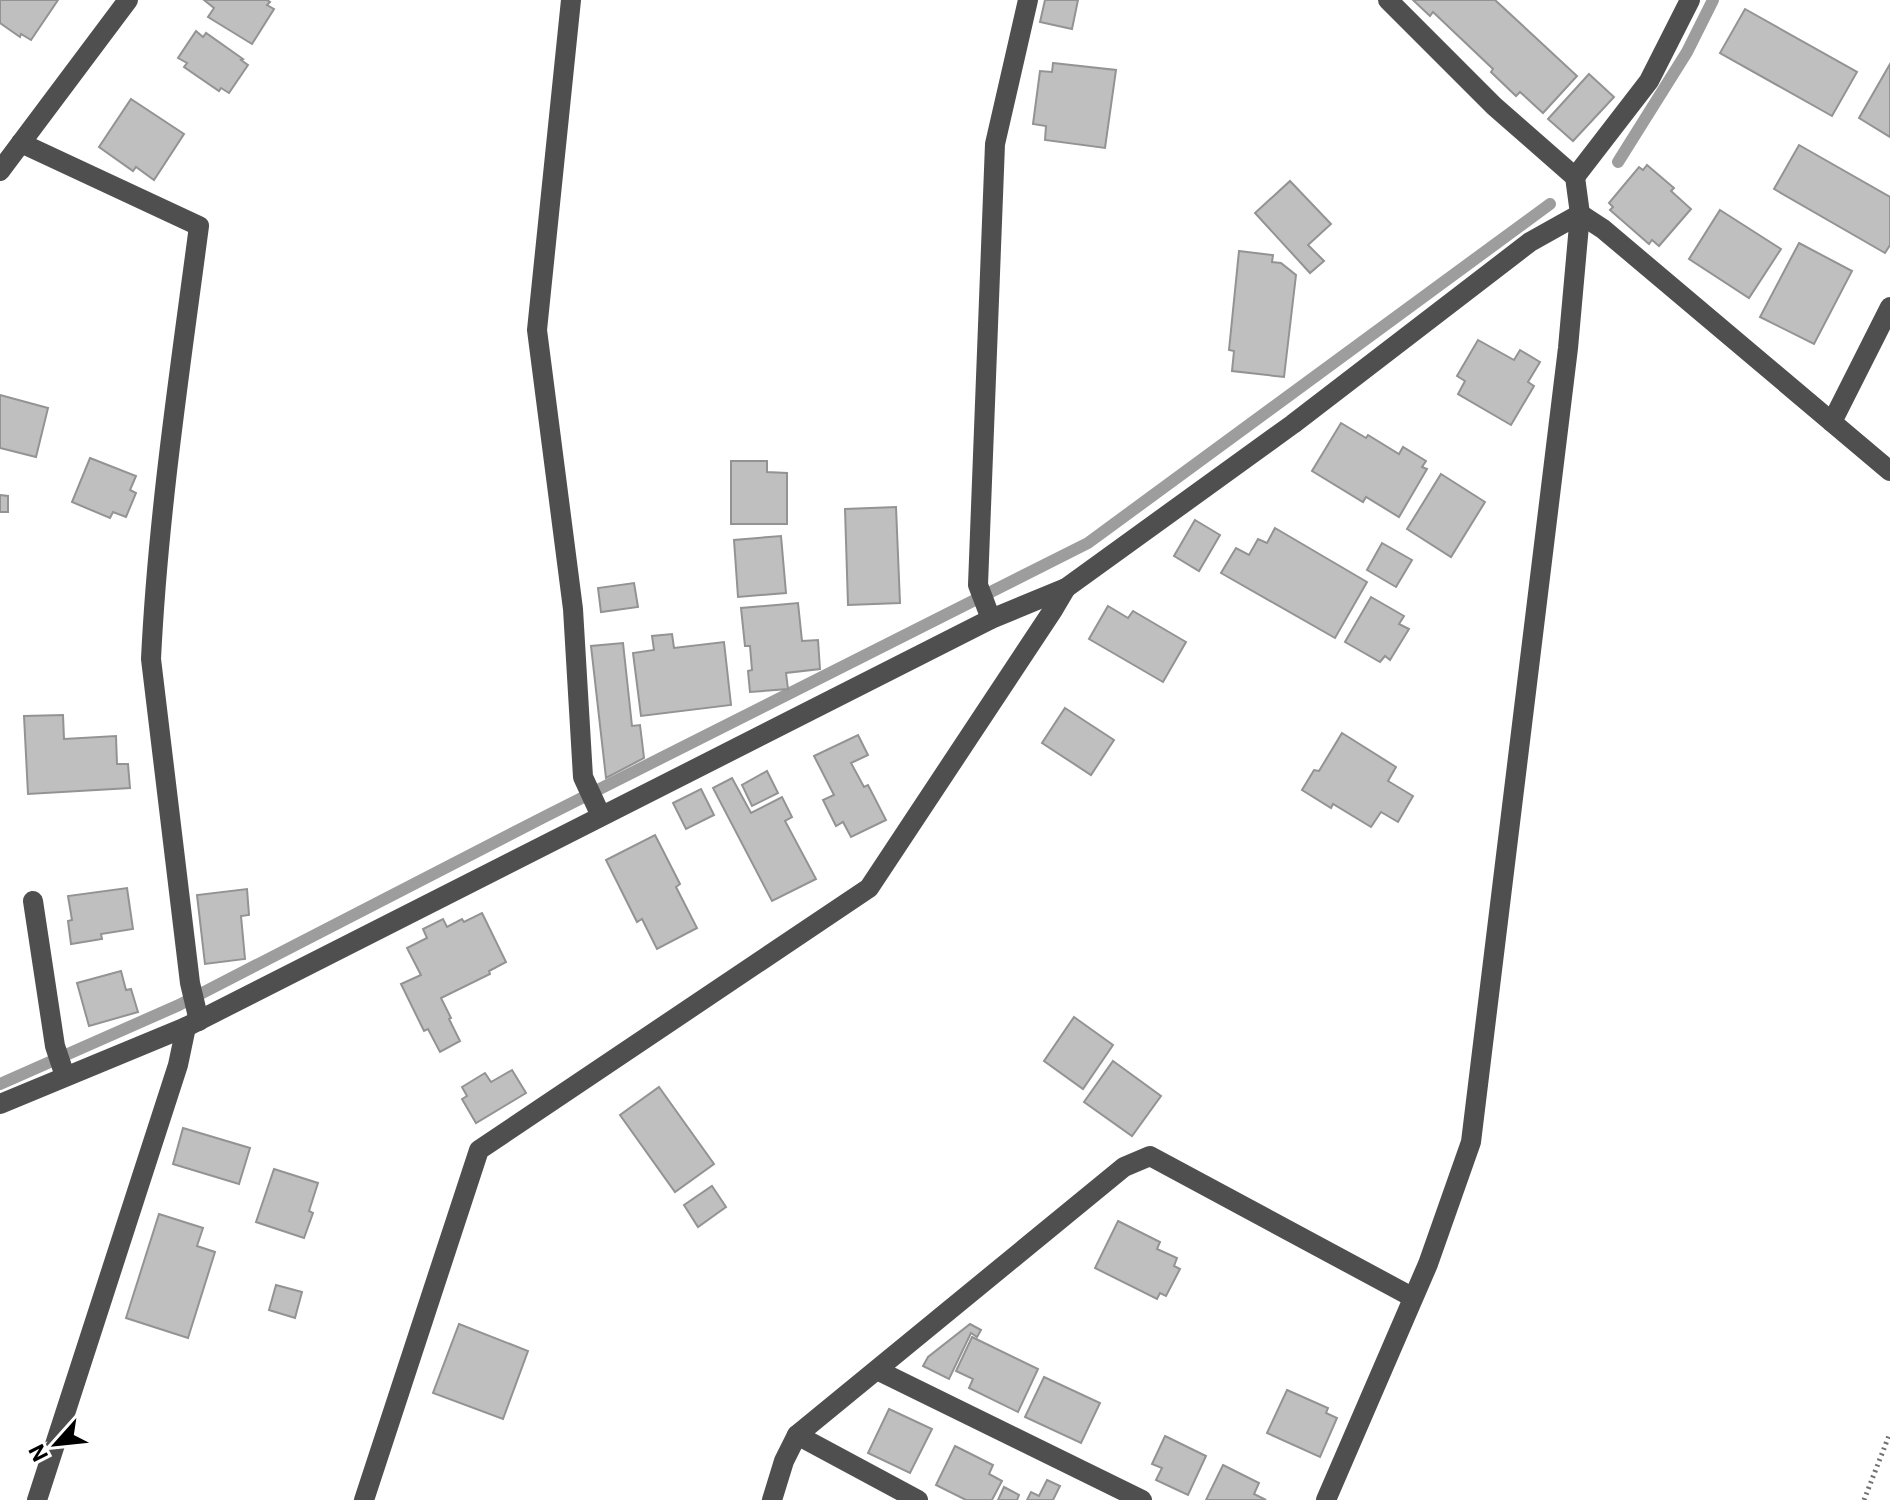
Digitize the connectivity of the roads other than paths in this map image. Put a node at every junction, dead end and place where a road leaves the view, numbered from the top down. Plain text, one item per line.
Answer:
1 (128, 0) edge
2 (571, 0) edge
3 (1028, 0) edge
4 (1388, 0) edge
5 (1690, 0) edge
6 (21, 143) junction
7 (0, 171) edge
8 (1575, 177) junction
9 (1580, 214) junction
10 (1890, 307) edge
11 (1832, 422) junction
12 (1890, 471) edge
13 (1066, 588) junction
14 (991, 619) junction
15 (601, 816) junction
16 (33, 901) dead end
17 (192, 1024) junction
18 (65, 1076) junction
19 (0, 1104) edge
20 (1412, 1297) junction
21 (877, 1370) junction
22 (797, 1435) junction
23 (37, 1500) edge
24 (364, 1500) edge
25 (772, 1500) edge
26 (918, 1500) edge
27 (1142, 1500) edge
28 (1326, 1500) edge

1 - 6 street
2 - 15 street
3 - 14 street
4 - 8 street
5 - 8 street
6 - 7 street
6 - 17 street
8 - 9 street
9 - 11 street
9 - 13 street
9 - 20 street
10 - 11 street
11 - 12 street
13 - 14 street
13 - 24 street
14 - 15 street
15 - 17 street
16 - 18 street
17 - 18 street
17 - 23 street
18 - 19 street
20 - 21 street
20 - 28 street
21 - 22 street
21 - 27 street
22 - 25 street
22 - 26 street

